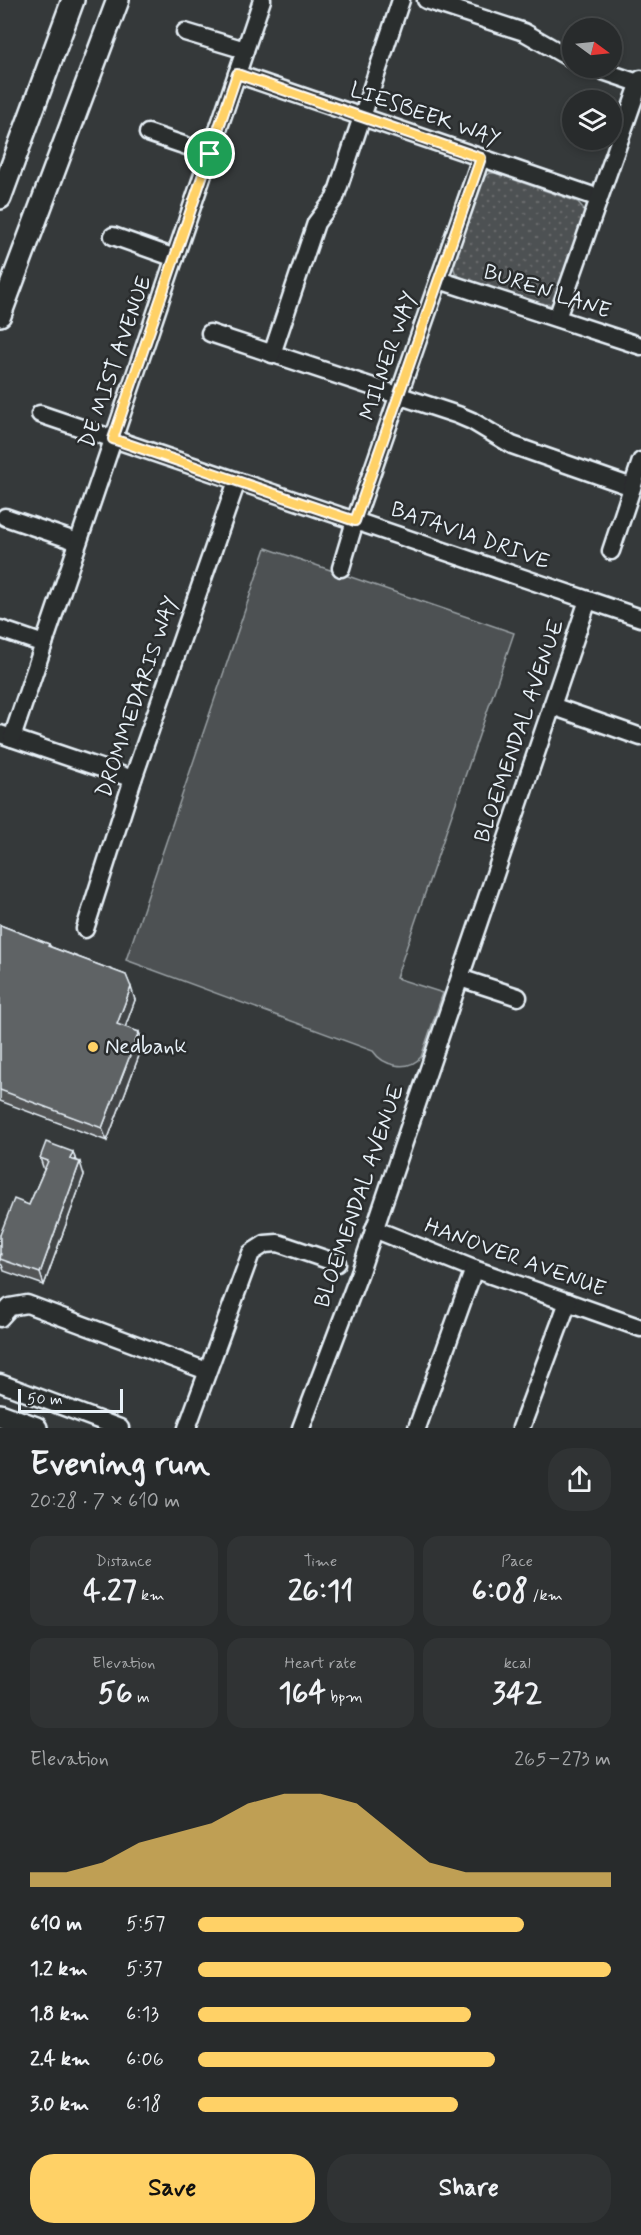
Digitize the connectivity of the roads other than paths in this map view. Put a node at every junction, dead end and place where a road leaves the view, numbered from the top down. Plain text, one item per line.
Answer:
1 (73, 0) edge
2 (118, 0) edge
3 (262, 0) edge
4 (401, 0) edge
5 (426, 0) edge
6 (185, 32) dead end
7 (245, 50) junction
8 (562, 54) edge
9 (237, 74) junction
10 (622, 77) edge
11 (640, 82) edge
12 (361, 117) junction
13 (148, 132) dead end
14 (210, 154) junction
15 (481, 158) junction
16 (0, 198) edge
17 (599, 198) junction
18 (113, 236) dead end
19 (175, 258) junction
20 (440, 280) junction
21 (0, 315) edge
22 (557, 318) junction
23 (210, 333) dead end
24 (641, 346) edge
25 (272, 354) junction
26 (399, 396) junction
27 (40, 414) dead end
28 (113, 439) junction
29 (641, 461) edge
30 (237, 481) junction
31 (632, 487) junction
32 (5, 517) dead end
33 (355, 521) junction
34 (78, 542) junction
35 (611, 551) dead end
36 (341, 568) dead end
37 (588, 600) junction
38 (641, 618) edge
39 (0, 629) edge
40 (44, 644) junction
41 (552, 706) junction
42 (6, 736) edge
43 (641, 737) edge
44 (133, 779) junction
45 (85, 929) dead end
46 (460, 978) junction
47 (518, 997) dead end
48 (374, 1229) junction
49 (337, 1263) dead end
50 (474, 1269) junction
51 (568, 1302) junction
52 (0, 1318) edge
53 (641, 1328) edge
54 (207, 1371) junction
55 (0, 1383) edge
56 (0, 1415) edge
57 (36, 1428) edge
58 (120, 1428) edge
59 (187, 1428) edge
60 (301, 1428) edge
61 (417, 1428) edge
62 (521, 1428) edge

1 - 16 main road
2 - 21 main road
3 - 7 street, DE MIST AVENUE
4 - 12 street
5 - 8 street
6 - 7 street
7 - 9 street, DE MIST AVENUE
9 - 12 street, LIESBEEK WAY
9 - 14 street, DE MIST AVENUE
10 - 11 street
11 - 17 street
12 - 15 street, LIESBEEK WAY
12 - 25 street
13 - 14 street
14 - 19 street, DE MIST AVENUE
15 - 17 street, LIESBEEK WAY
15 - 20 street, MILNER WAY
17 - 22 street
18 - 19 street
19 - 28 street, DE MIST AVENUE
20 - 22 street, BUREN LANE
20 - 26 street, MILNER WAY
22 - 24 street, BUREN LANE
23 - 25 street
25 - 26 street
26 - 31 street
26 - 33 street, MILNER WAY
27 - 28 street, BATAVIA DRIVE
28 - 30 street, BATAVIA DRIVE
28 - 34 street, DE MIST AVENUE
29 - 31 street
30 - 33 street, BATAVIA DRIVE
30 - 44 street, DROMMEDARIS WAY
31 - 35 street
32 - 34 street
33 - 36 street, MILNER WAY
33 - 37 street, BATAVIA DRIVE
34 - 40 street, DE MIST AVENUE
37 - 38 street, BATAVIA DRIVE
37 - 41 street, BLOEMENDAL AVENUE
39 - 40 street
40 - 42 street, DE MIST AVENUE
41 - 43 street
41 - 46 street, BLOEMENDAL AVENUE
42 - 44 street
44 - 45 street, DROMMEDARIS WAY
46 - 47 street
46 - 48 street, BLOEMENDAL AVENUE
48 - 50 street, HANOVER AVENUE
48 - 60 street, BLOEMENDAL AVENUE
49 - 54 street
50 - 51 street, HANOVER AVENUE
50 - 61 street
51 - 53 street, HANOVER AVENUE
51 - 62 street
52 - 54 street
54 - 59 street
55 - 58 street
56 - 57 main road

